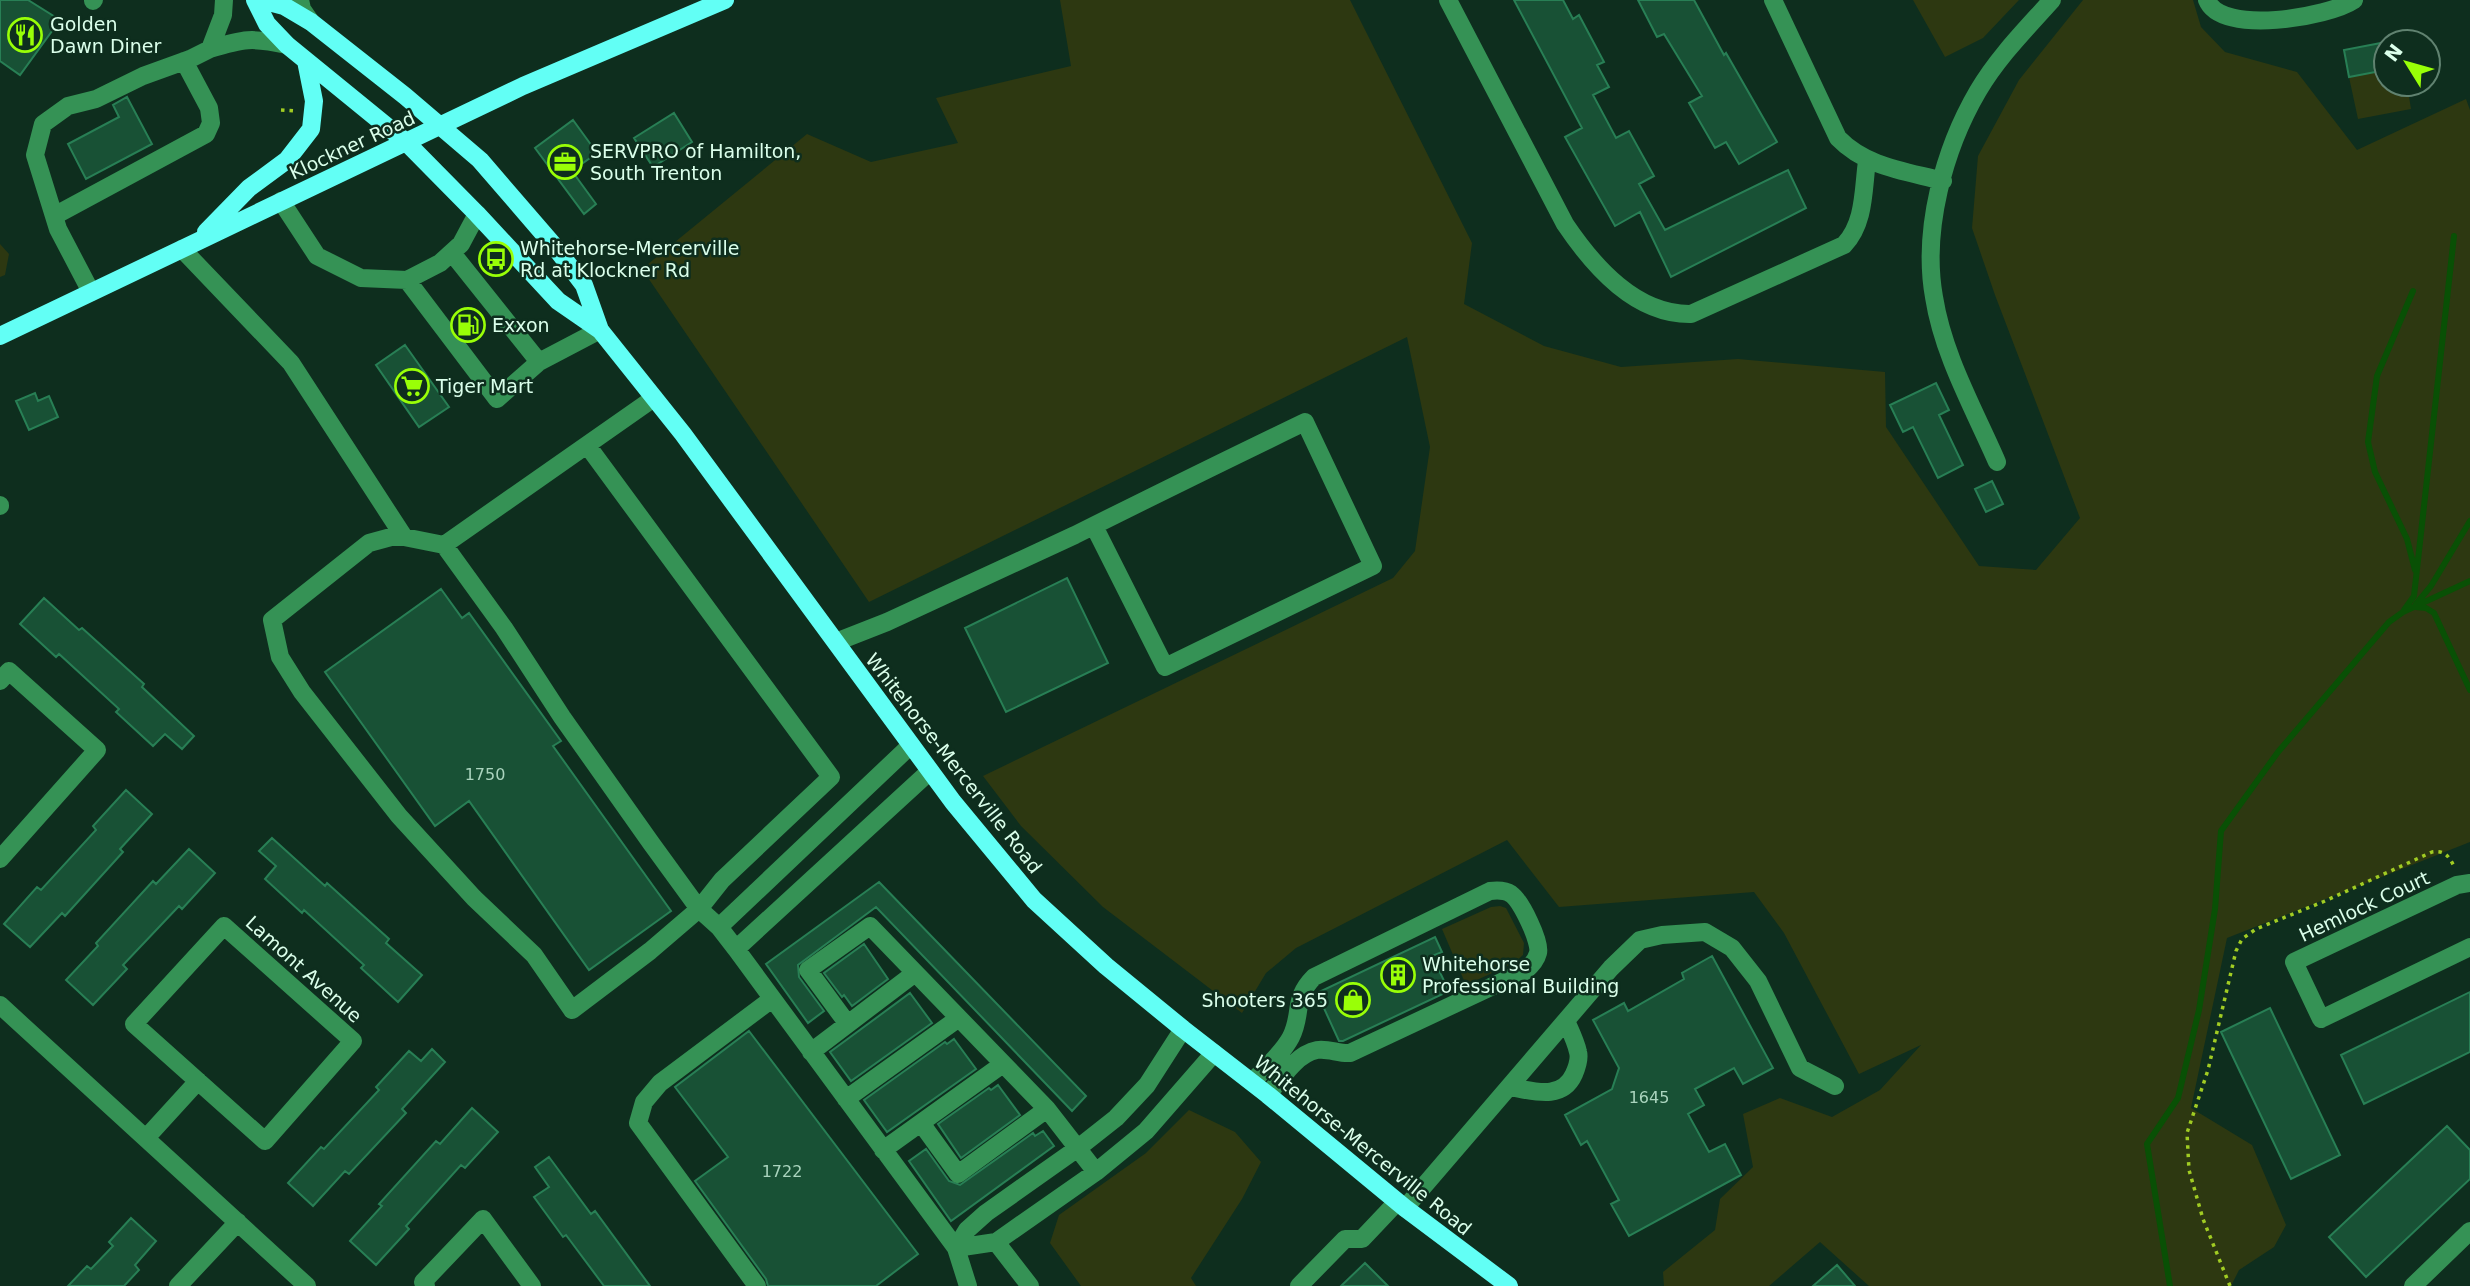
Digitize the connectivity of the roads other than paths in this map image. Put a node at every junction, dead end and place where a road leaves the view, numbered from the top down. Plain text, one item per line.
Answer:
1 (224, 0) edge
2 (255, 0) edge
3 (261, 0) edge
4 (300, 0) edge
5 (1448, 0) edge
6 (1773, 0) edge
7 (2052, 0) edge
8 (2207, 0) edge
9 (2354, 0) edge
10 (723, 1) edge
11 (311, 22) junction
12 (287, 45) junction
13 (209, 50) junction
14 (184, 61) junction
15 (306, 61) junction
16 (441, 126) junction
17 (406, 142) junction
18 (1867, 161) junction
19 (1943, 181) junction
20 (281, 201) junction
21 (477, 214) junction
22 (54, 216) junction
23 (190, 245) junction
24 (452, 253) junction
25 (407, 280) junction
26 (91, 292) junction
27 (600, 330) junction
28 (0, 335) edge
29 (539, 362) junction
30 (654, 398) junction
31 (587, 445) junction
32 (1997, 462) dead end
33 (1094, 526) junction
34 (404, 537) junction
35 (444, 544) junction
36 (836, 642) junction
37 (0, 681) edge
38 (911, 745) junction
39 (930, 771) junction
40 (0, 859) edge
41 (2467, 884) edge
42 (699, 909) junction
43 (719, 927) junction
44 (2470, 947) edge
45 (736, 949) junction
46 (915, 973) junction
47 (772, 999) junction
48 (0, 1005) edge
49 (959, 1018) junction
50 (1566, 1021) junction
51 (847, 1023) junction
52 (1296, 1025) junction
53 (1183, 1029) junction
54 (1318, 1050) junction
55 (811, 1052) junction
56 (1214, 1053) junction
57 (1003, 1064) junction
58 (198, 1081) junction
59 (1252, 1082) junction
60 (1835, 1086) dead end
61 (1510, 1087) junction
62 (1268, 1095) junction
63 (846, 1100) junction
64 (1047, 1109) junction
65 (921, 1123) junction
66 (146, 1138) junction
67 (1078, 1148) junction
68 (883, 1150) junction
69 (1096, 1172) junction
70 (1401, 1205) junction
71 (238, 1222) junction
72 (2470, 1231) edge
73 (996, 1242) junction
74 (956, 1248) junction
75 (178, 1286) edge
76 (307, 1286) edge
77 (426, 1286) edge
78 (532, 1286) edge
79 (757, 1286) edge
80 (968, 1286) edge
81 (1030, 1286) edge
82 (1299, 1286) edge
83 (1509, 1286) edge
84 (2413, 1286) edge

1 - 13 street
2 - 12 main road
3 - 11 main road, Whitehorse-Mercerville Road
4 - 11 street
5 - 18 street
6 - 18 street
7 - 19 street
8 - 9 street
10 - 16 main road, Klockner Road
11 - 16 main road, Whitehorse-Mercerville Road
12 - 13 street
12 - 15 main road, Whitehorse-Mercerville Road
13 - 14 street
14 - 22 street
14 - 22 street
15 - 17 main road, Whitehorse-Mercerville Road
15 - 23 main road
16 - 17 main road, Klockner Road
16 - 27 main road, Whitehorse-Mercerville Road
17 - 20 main road, Klockner Road
17 - 21 main road, Whitehorse-Mercerville Road
18 - 19 street
19 - 32 street
20 - 23 main road, Klockner Road
20 - 25 street
21 - 24 street
21 - 27 main road, Whitehorse-Mercerville Road
22 - 26 street
23 - 26 main road, Klockner Road
23 - 34 street
24 - 25 street
24 - 29 street
25 - 29 street
26 - 28 main road, Klockner Road
27 - 29 street
27 - 30 main road, Whitehorse-Mercerville Road
30 - 31 street
30 - 36 main road, Whitehorse-Mercerville Road
31 - 35 street
31 - 42 street
33 - 33 street
33 - 36 street
34 - 35 street
34 - 42 street
35 - 42 street
36 - 38 main road, Whitehorse-Mercerville Road
37 - 40 street
38 - 39 main road, Whitehorse-Mercerville Road
38 - 43 street
39 - 45 street
39 - 53 main road, Whitehorse-Mercerville Road
41 - 44 street, Hemlock Court
42 - 43 street
43 - 45 street
45 - 47 street
46 - 49 street
46 - 51 street
46 - 51 street
47 - 55 street
47 - 79 street
48 - 66 street
49 - 57 street
49 - 63 street
50 - 60 street
50 - 61 street
50 - 61 street
51 - 55 street
52 - 54 street
52 - 54 street
52 - 59 street
53 - 56 main road, Whitehorse-Mercerville Road
53 - 67 street
54 - 62 street
55 - 63 street
56 - 59 main road, Whitehorse-Mercerville Road
56 - 69 street
57 - 64 street
57 - 65 street
58 - 58 street, Lamont Avenue
58 - 66 street
59 - 62 main road, Whitehorse-Mercerville Road
61 - 70 street
62 - 70 main road, Whitehorse-Mercerville Road
63 - 68 street
64 - 65 street
64 - 67 street
65 - 68 street
66 - 71 street
67 - 69 street
67 - 74 street
68 - 74 street
69 - 73 street
70 - 82 street
70 - 83 main road, Whitehorse-Mercerville Road
71 - 75 street
71 - 76 street
72 - 84 street
73 - 74 street
73 - 81 street
74 - 80 street
77 - 78 street

